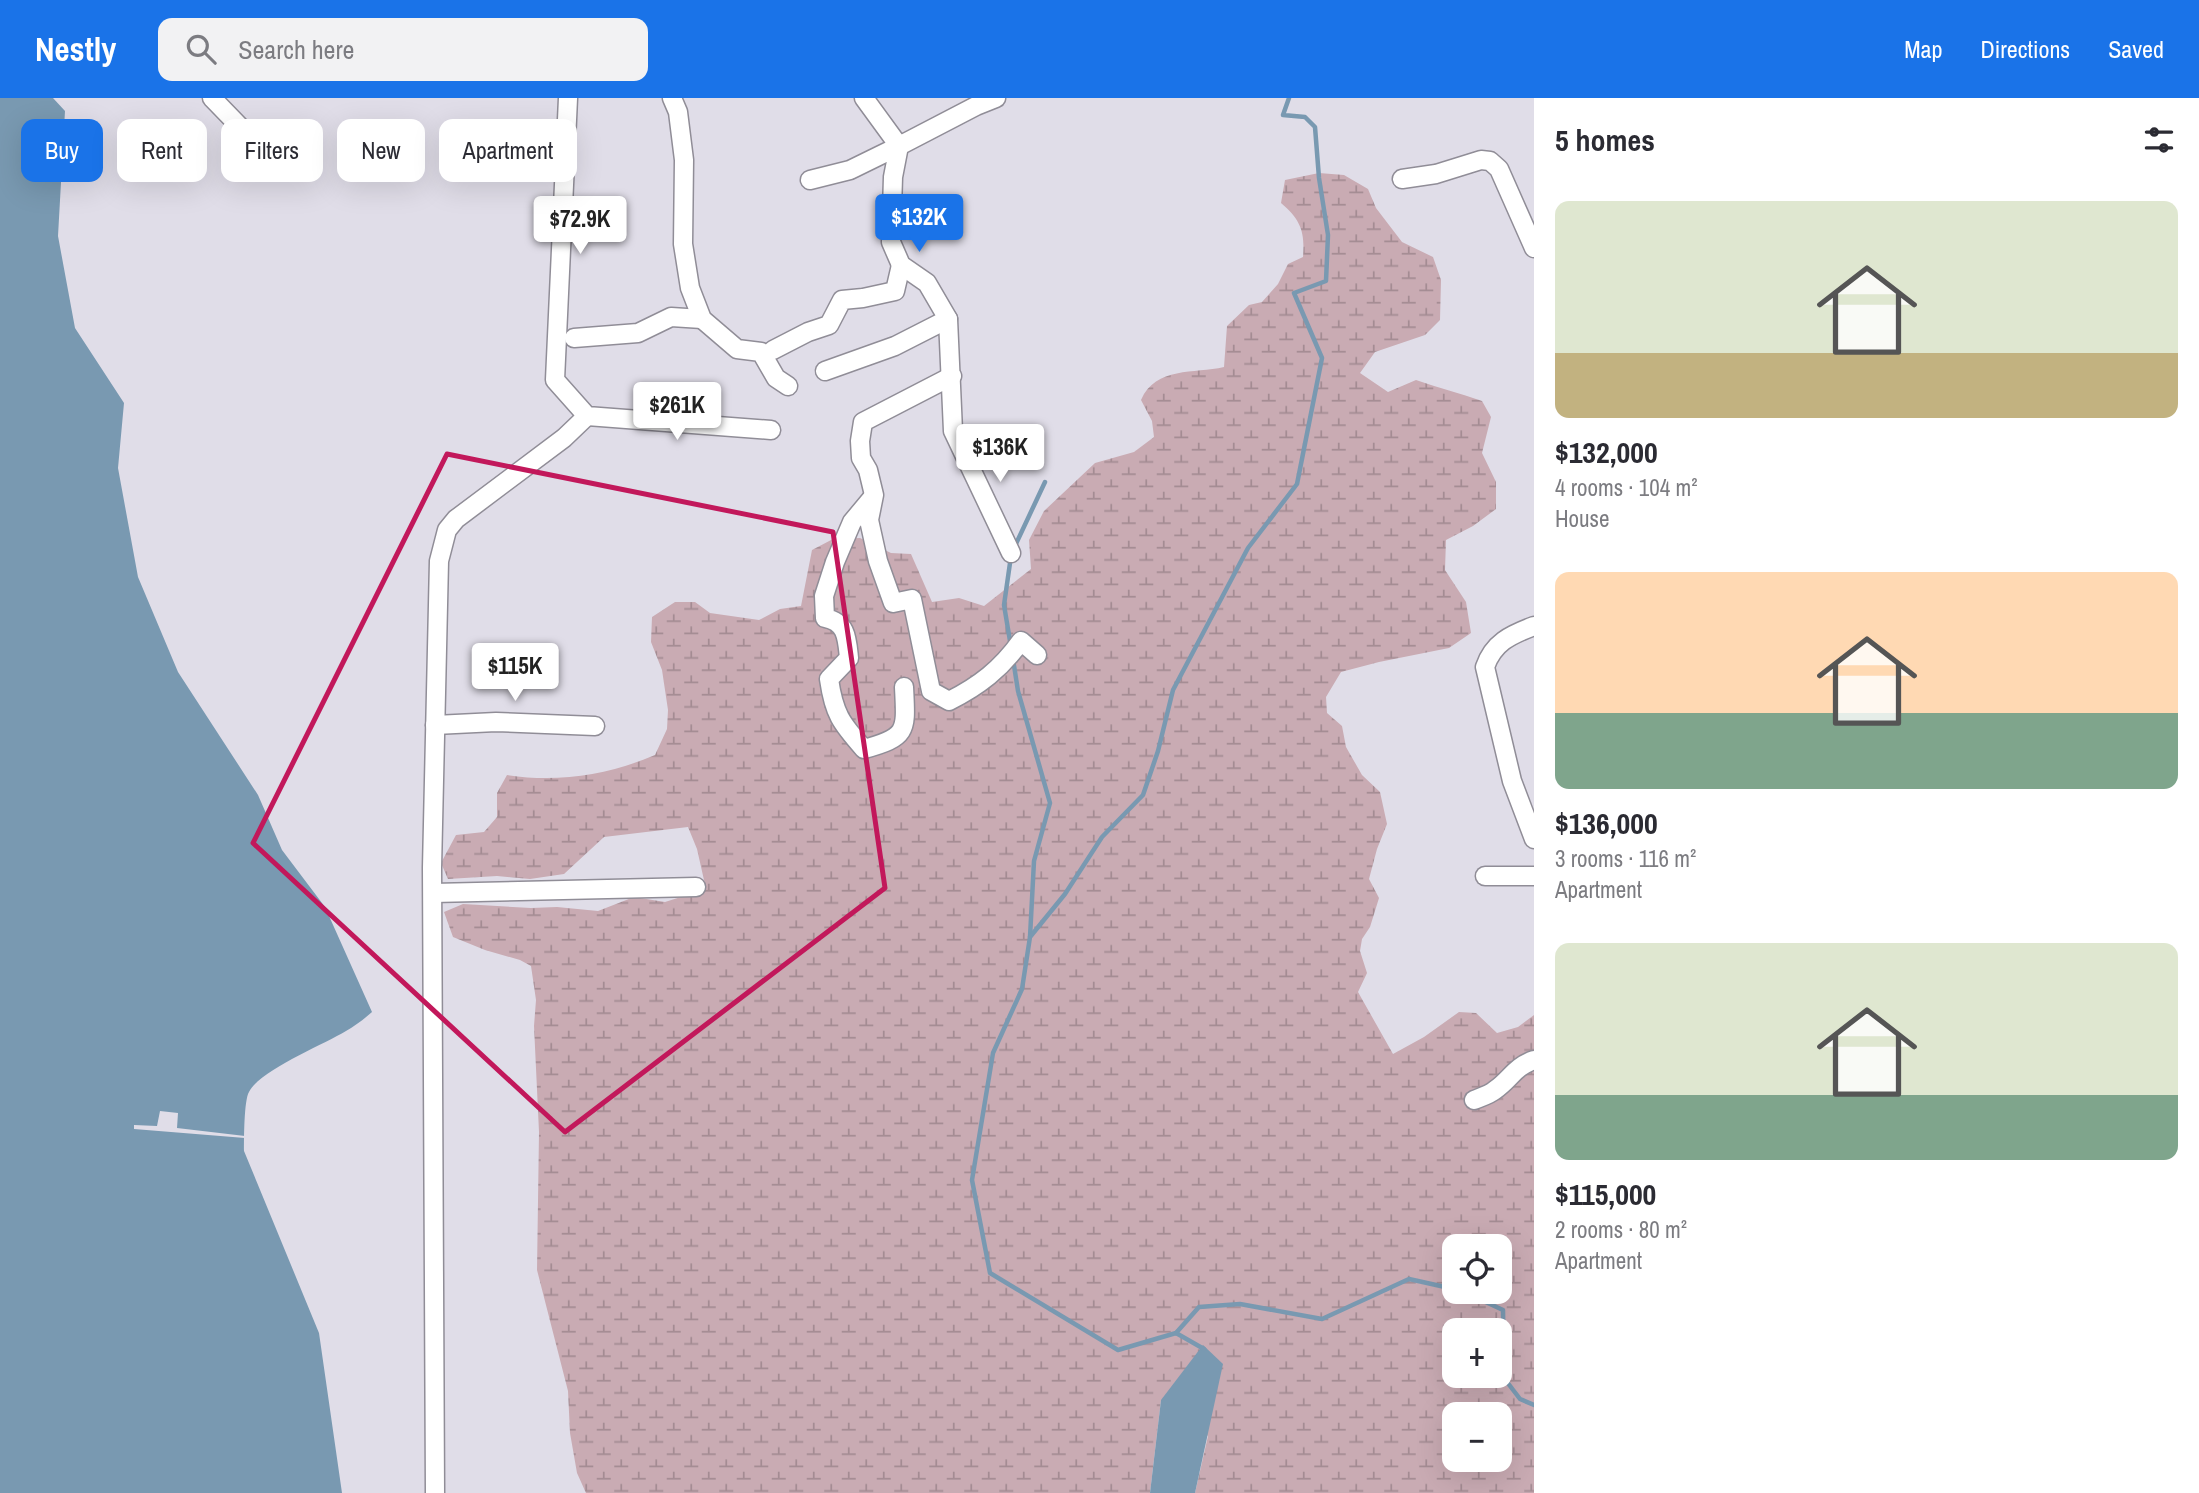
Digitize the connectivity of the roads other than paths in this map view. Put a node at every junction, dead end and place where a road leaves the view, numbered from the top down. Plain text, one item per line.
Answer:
1 (212, 98) edge
2 (568, 98) edge
3 (672, 98) edge
4 (864, 98) edge
5 (996, 98) edge
6 (232, 119) edge
7 (899, 146) junction
8 (1402, 179) dead end
9 (810, 180) dead end
10 (1534, 248) edge
11 (901, 265) junction
12 (702, 318) junction
13 (948, 319) junction
14 (574, 338) dead end
15 (774, 350) dead end
16 (825, 371) dead end
17 (951, 376) junction
18 (788, 386) dead end
19 (587, 416) junction
20 (771, 429) dead end
21 (874, 495) junction
22 (1011, 553) dead end
23 (1534, 626) edge
24 (1037, 655) dead end
25 (904, 687) dead end
26 (435, 725) junction
27 (595, 726) dead end
28 (1534, 839) edge
29 (1485, 876) dead end
30 (1534, 876) edge
31 (696, 887) dead end
32 (433, 893) junction
33 (1534, 1059) edge
34 (1475, 1100) dead end
35 (435, 1493) edge

1 - 6 street
2 - 19 street
3 - 12 street
4 - 7 street
5 - 7 street
7 - 9 street
7 - 11 street
8 - 10 street
11 - 13 street
11 - 15 street
12 - 14 street
12 - 18 street
13 - 16 street
13 - 17 street
17 - 21 street
17 - 22 street
19 - 20 street
19 - 26 street
21 - 24 street
21 - 25 street
23 - 28 street
26 - 27 street
26 - 32 street
29 - 30 street
31 - 32 street
32 - 35 street
33 - 34 street

